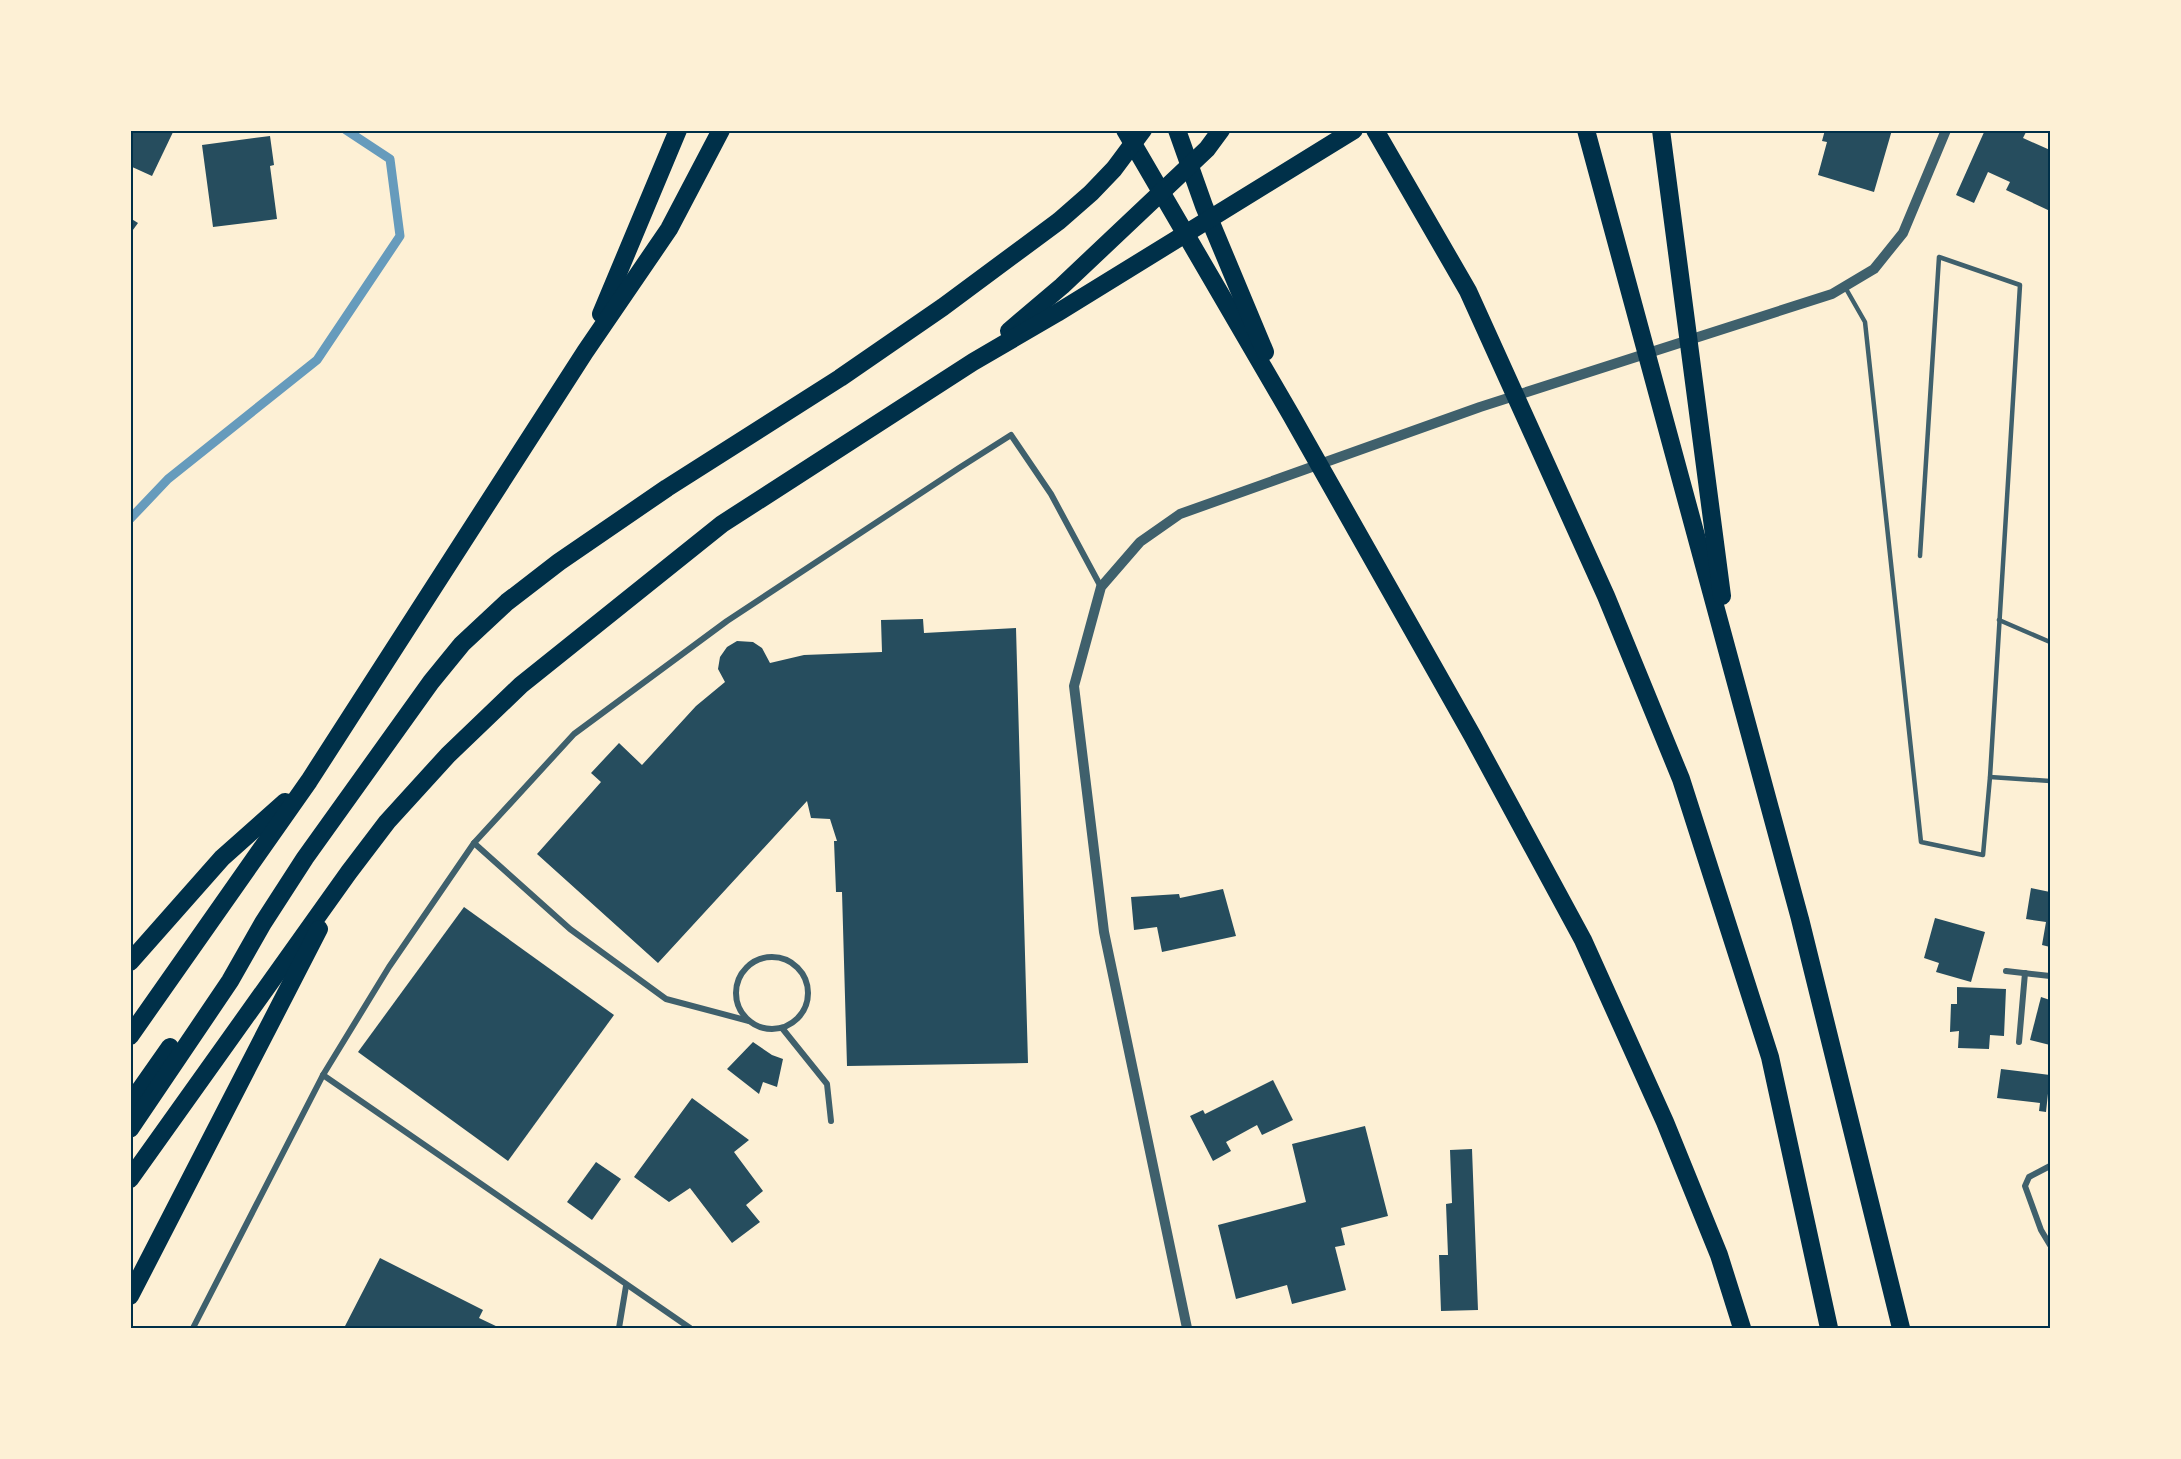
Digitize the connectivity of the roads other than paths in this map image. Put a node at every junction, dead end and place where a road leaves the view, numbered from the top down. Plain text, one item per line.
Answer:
1 (678, 130) edge
2 (721, 130) edge
3 (1125, 130) edge
4 (1143, 130) edge
5 (1177, 130) edge
6 (1221, 130) edge
7 (1354, 130) edge
8 (1375, 130) edge
9 (1586, 130) edge
10 (1661, 130) edge
11 (1946, 130) edge
12 (1845, 286) junction
13 (585, 352) junction
14 (973, 362) junction
15 (1291, 415) junction
16 (1920, 556) dead end
17 (1101, 587) junction
18 (1999, 620) junction
19 (2050, 642) edge
20 (1732, 666) junction
21 (1990, 777) junction
22 (309, 781) junction
23 (2050, 781) edge
24 (474, 843) junction
25 (349, 872) junction
26 (263, 923) junction
27 (130, 962) edge
28 (2006, 971) dead end
29 (2025, 974) junction
30 (2050, 976) edge
31 (749, 1021) junction
32 (782, 1028) junction
33 (130, 1036) edge
34 (2019, 1042) dead end
35 (323, 1075) junction
36 (130, 1104) edge
37 (831, 1121) dead end
38 (130, 1129) edge
39 (2050, 1166) edge
40 (130, 1179) edge
41 (2050, 1245) edge
42 (626, 1286) junction
43 (130, 1296) edge
44 (193, 1329) edge
45 (619, 1329) edge
46 (690, 1329) edge
47 (1187, 1329) edge
48 (1742, 1329) edge
49 (1829, 1329) edge
50 (1901, 1329) edge

1 - 13 highway
2 - 13 highway
3 - 15 highway
4 - 26 highway
5 - 15 highway
6 - 14 highway
7 - 14 highway
8 - 49 highway
9 - 20 highway
10 - 20 highway
11 - 12 street
12 - 17 street
12 - 21 lane
13 - 22 highway
14 - 25 highway
15 - 48 highway
16 - 18 lane
17 - 24 street
17 - 47 street
18 - 19 lane
18 - 21 lane
20 - 50 highway
21 - 23 lane
22 - 27 highway
22 - 33 highway
24 - 31 street
24 - 35 street
25 - 40 highway
25 - 43 highway
26 - 36 highway
26 - 38 highway
28 - 29 street
29 - 30 street
29 - 34 street
31 - 32 street
31 - 32 street
32 - 37 street
35 - 42 street
35 - 44 street
39 - 41 street
42 - 45 street
42 - 46 street

